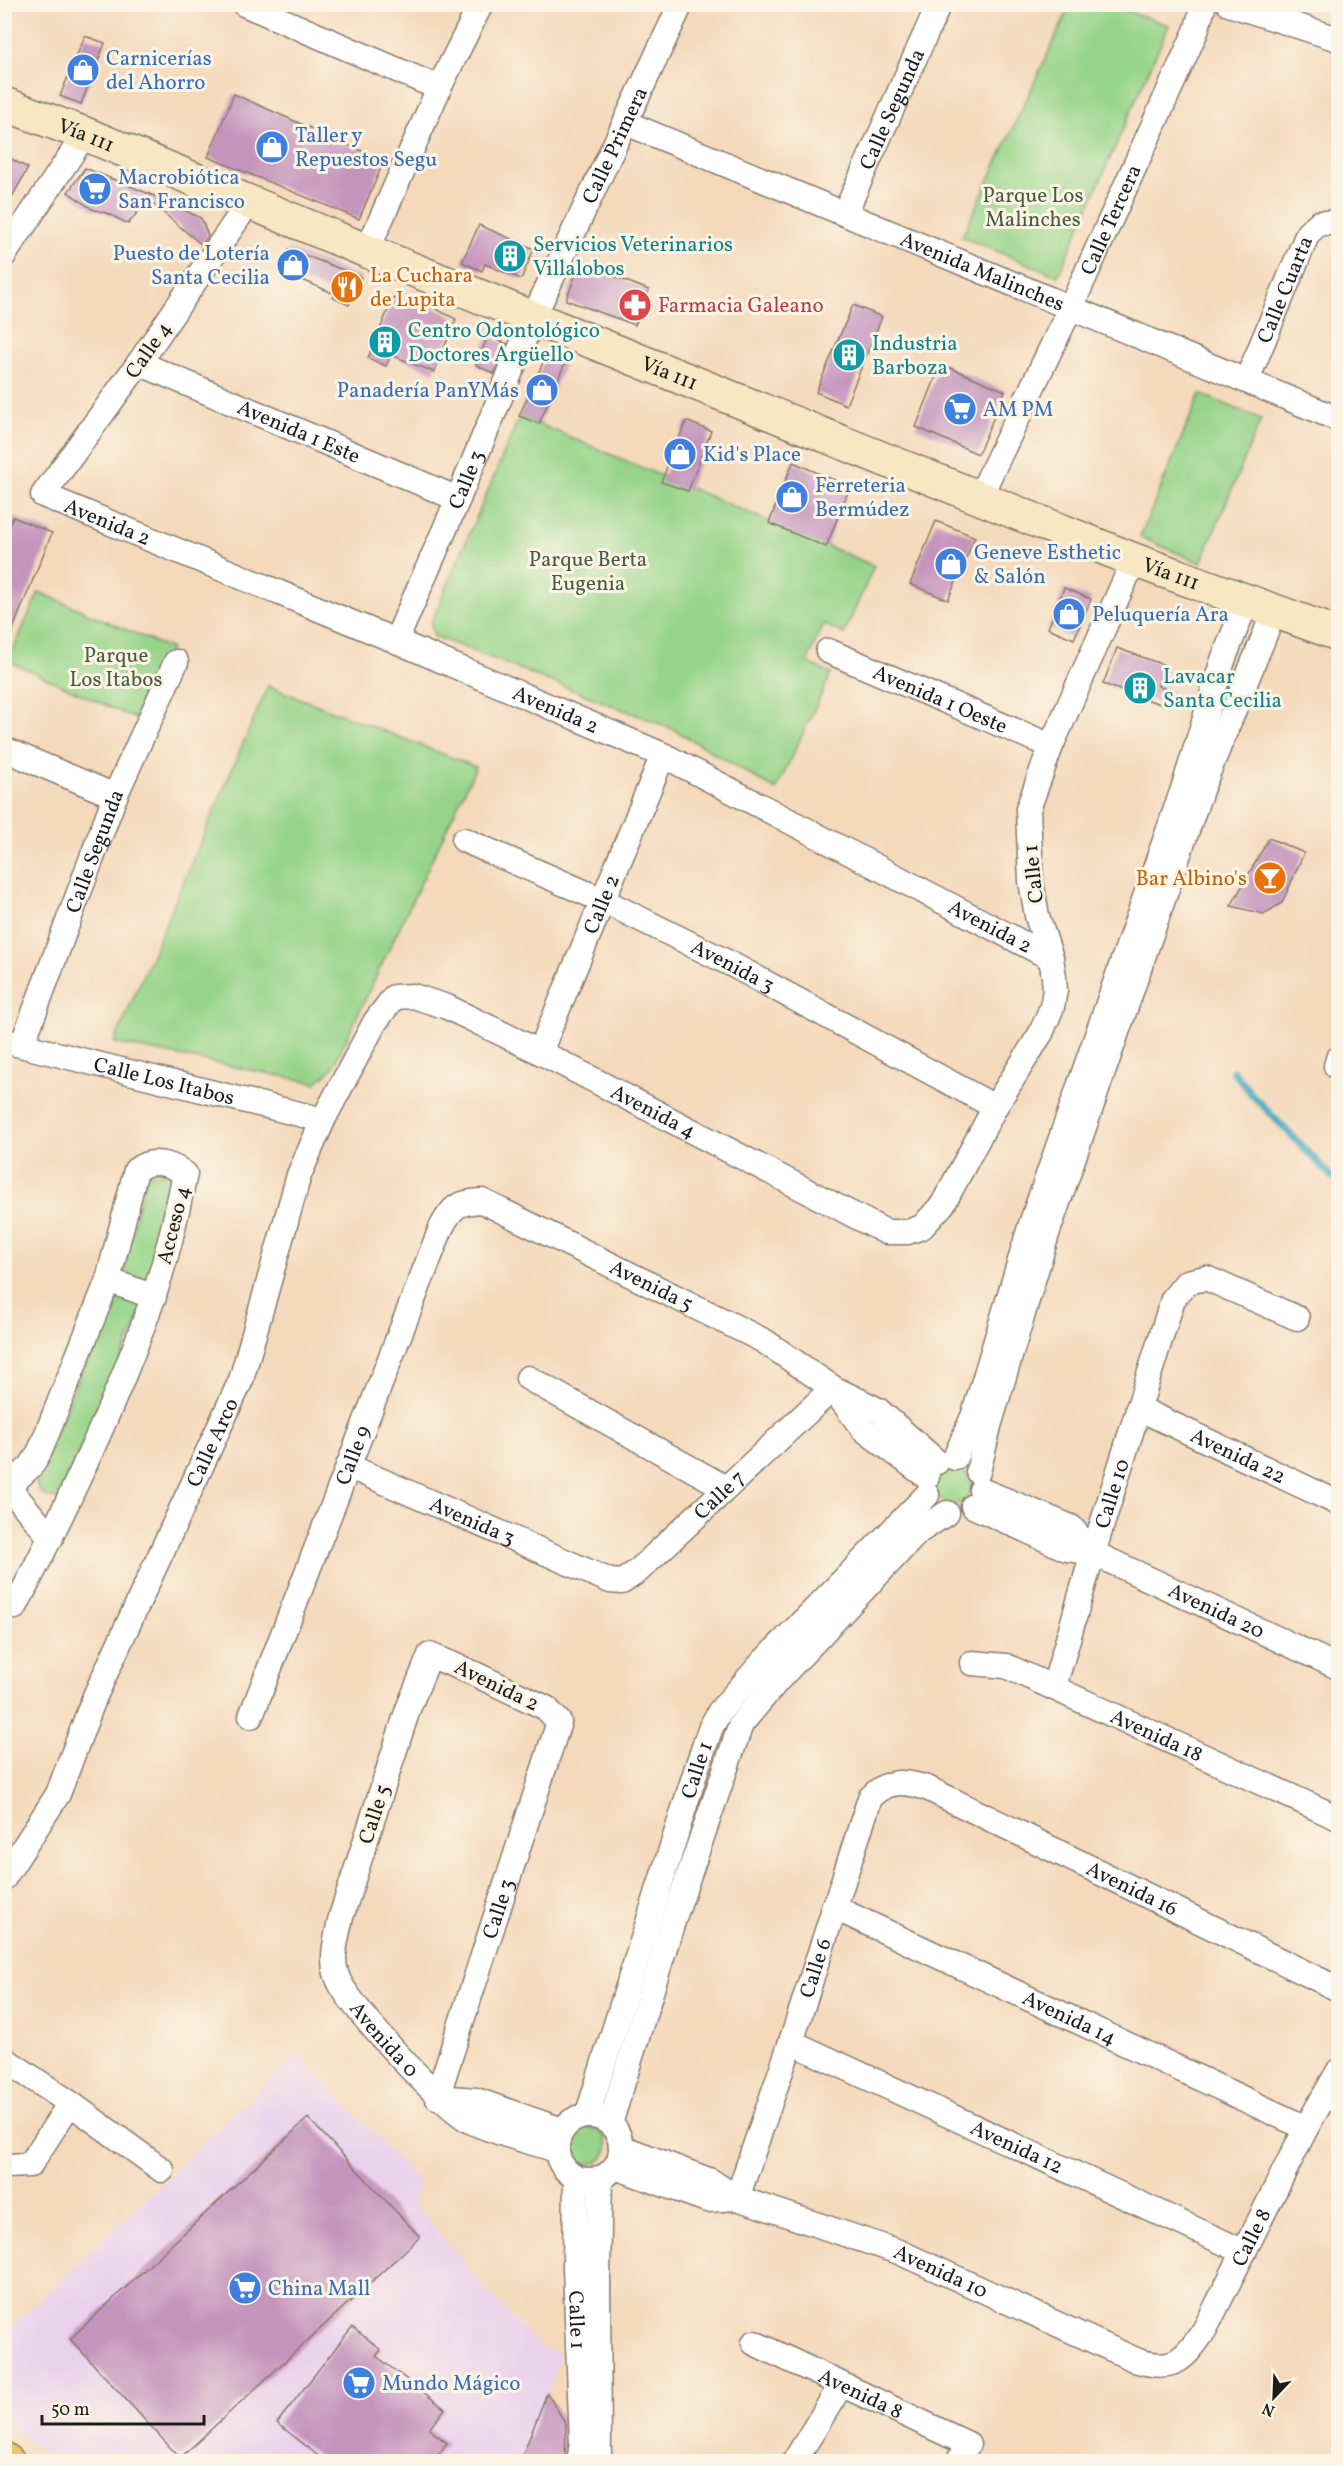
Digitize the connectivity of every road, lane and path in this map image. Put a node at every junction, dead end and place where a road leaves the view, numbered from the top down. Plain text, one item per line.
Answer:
1 (244, 4) edge
2 (481, 4) edge
3 (681, 4) edge
4 (939, 4) edge
5 (1204, 4) edge
6 (1229, 4) edge
7 (1338, 39) edge
8 (439, 88) junction
9 (4, 104) edge
10 (626, 123) junction
11 (85, 134) junction
12 (249, 202) junction
13 (845, 213) junction
14 (1338, 223) edge
15 (366, 251) junction
16 (4, 255) edge
17 (1071, 307) junction
18 (533, 318) junction
19 (139, 363) junction
20 (1247, 380) junction
21 (1338, 419) edge
22 (43, 495) joint
23 (979, 498) junction
24 (458, 499) junction
25 (1134, 560) junction
26 (1261, 605) junction
27 (1338, 634) edge
28 (396, 641) junction
29 (828, 651) dead end
30 (176, 662) dead end
31 (1052, 746) junction
32 (4, 749) edge
33 (663, 755) junction
34 (116, 796) junction
35 (464, 840) dead end
36 (602, 900) junction
37 (1052, 958) junction
38 (394, 997) joint
39 (13, 1043) edge
40 (540, 1052) junction
41 (995, 1107) junction
42 (323, 1120) junction
43 (464, 1202) joint
44 (1038, 1231) junction
45 (908, 1232) joint
46 (108, 1280) junction
47 (154, 1298) junction
48 (1297, 1318) dead end
49 (528, 1378) dead end
50 (832, 1388) junction
51 (1138, 1408) junction
52 (348, 1466) junction
53 (937, 1473) junction
54 (7, 1484) edge
55 (726, 1488) junction
56 (977, 1489) junction
57 (1338, 1503) edge
58 (947, 1513) junction
59 (51, 1538) junction
60 (1093, 1553) junction
61 (598, 1576) joint
62 (15, 1607) dead end
63 (430, 1655) joint
64 (972, 1663) dead end
65 (1338, 1667) edge
66 (769, 1672) junction
67 (1054, 1688) junction
68 (251, 1716) dead end
69 (560, 1722) joint
70 (927, 1788) joint
71 (1338, 1818) edge
72 (4, 1878) edge
73 (833, 1907) junction
74 (664, 1912) junction
75 (337, 1977) joint
76 (1338, 1989) edge
77 (791, 2042) junction
78 (4, 2059) edge
79 (1338, 2072) edge
80 (437, 2097) junction
81 (70, 2103) junction
82 (587, 2116) junction
83 (610, 2124) junction
84 (1306, 2128) junction
85 (560, 2140) junction
86 (7, 2166) dead end
87 (603, 2167) junction
88 (162, 2170) dead end
89 (737, 2198) junction
90 (1244, 2252) junction
91 (754, 2343) dead end
92 (1138, 2361) joint
93 (589, 2376) junction
94 (841, 2385) junction
95 (963, 2453) edge
96 (579, 2462) edge
97 (599, 2462) edge
98 (794, 2462) edge

1 - 8 street
2 - 8 street
3 - 10 street, Calle Primera
4 - 13 street, Calle Segunda
5 - 17 street, Calle Tercera
6 - 7 street
8 - 15 street
9 - 11 main road, Vía 111
10 - 13 street, Avenida Malinches
10 - 18 street, Calle Primera
11 - 12 main road, Vía 111
11 - 16 street
12 - 15 main road, Vía 111
12 - 19 street, Calle 4
13 - 17 street, Avenida Malinches
14 - 20 street, Calle Cuarta
15 - 18 main road, Vía 111
17 - 20 street, Avenida Malinches
17 - 23 street, Calle Tercera
18 - 23 main road, Vía 111
18 - 24 street, Calle 3
19 - 22 street, Calle 4
19 - 24 street, Avenida 1 Este
20 - 21 street, Avenida Malinches
22 - 28 street, Avenida 2
23 - 25 main road, Vía 111
24 - 28 street, Calle 3
25 - 26 main road, Vía 111
25 - 31 street, Calle 1
26 - 27 main road, Vía 111
26 - 44 street
28 - 33 street, Avenida 2
29 - 31 street, Avenida 1 Oeste
30 - 34 street, Calle Segunda
31 - 37 street, Calle 1
32 - 34 street
33 - 36 street, Calle 2
33 - 37 street, Avenida 2
34 - 39 street, Calle Segunda
35 - 36 street, Avenida 3
36 - 40 street, Calle 2
36 - 41 street, Avenida 3
37 - 41 street, Calle 1
38 - 40 street, Avenida 4
38 - 42 street, Calle Arco
39 - 42 street, Calle Los Itabos
40 - 45 street, Avenida 4
41 - 45 street, Calle 1
42 - 72 street, Calle Arco
43 - 50 street, Avenida 5
43 - 52 street, Calle 9
44 - 53 street
44 - 56 street
46 - 47 street
46 - 47 street, Acceso 4
46 - 54 street, Acceso 4
47 - 59 street, Acceso 4
48 - 51 street, Calle 10
49 - 55 street
50 - 53 street, Avenida 5
50 - 55 street, Calle 7
51 - 57 street, Avenida 22
51 - 60 street, Calle 10
52 - 61 street, Avenida 3
52 - 68 street, Calle 9
53 - 56 street
53 - 58 street
53 - 66 street, Calle 1
54 - 59 street
55 - 61 street, Calle 7
56 - 58 street
56 - 60 street, Avenida 20
58 - 66 street, Calle 1
59 - 62 street, Acceso 4
60 - 65 street, Avenida 20
60 - 67 street, Calle 10
63 - 69 street, Avenida 2
63 - 75 street, Calle 5
64 - 67 street, Avenida 18
66 - 74 street, Calle 1
67 - 71 street, Avenida 18
69 - 80 street, Calle 3
70 - 73 street, Calle 6
70 - 76 street, Avenida 16
73 - 77 street, Calle 6
73 - 84 street, Avenida 14
74 - 82 street, Calle 1
74 - 83 street, Calle 1
75 - 80 street, Avenida 0
77 - 89 street, Calle 6
77 - 90 street, Avenida 12
78 - 81 street
79 - 84 street, Calle 8
80 - 85 street
81 - 86 street
81 - 88 street
82 - 83 street
82 - 85 street
83 - 87 street
84 - 90 street, Calle 8
85 - 87 street
87 - 89 street, Avenida 10
87 - 93 street, Calle 1
89 - 92 street, Avenida 10
90 - 92 street, Calle 8
91 - 94 street, Avenida 8
93 - 96 street, Calle 1
93 - 97 street, Calle 1
94 - 95 street, Avenida 8
94 - 98 street

